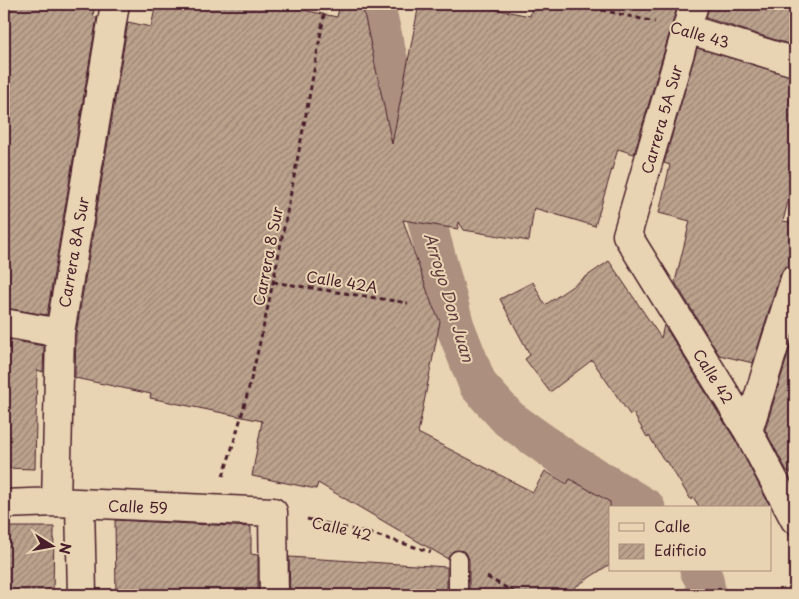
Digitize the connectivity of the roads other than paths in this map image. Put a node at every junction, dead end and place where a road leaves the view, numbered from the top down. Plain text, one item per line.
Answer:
1 (115, 4) edge
2 (691, 16) edge
3 (795, 62) edge
4 (627, 235) joint
5 (795, 279) edge
6 (4, 323) edge
7 (60, 333) junction
8 (748, 431) junction
9 (68, 503) junction
10 (4, 504) edge
11 (795, 520) edge
12 (458, 560) road end
13 (82, 595) edge
14 (274, 595) edge
15 (458, 595) edge

1 - 7 street, Carrera 8A Sur
2 - 3 street, Calle 43
2 - 4 street, Carrera 5A Sur
4 - 8 street, Calle 42
5 - 8 street
6 - 7 street
7 - 9 street, Carrera 8A Sur
8 - 11 street, Calle 42
9 - 10 street, Calle 59
9 - 13 street, Carrera 8A Sur
9 - 14 street, Calle 59
12 - 15 lane

